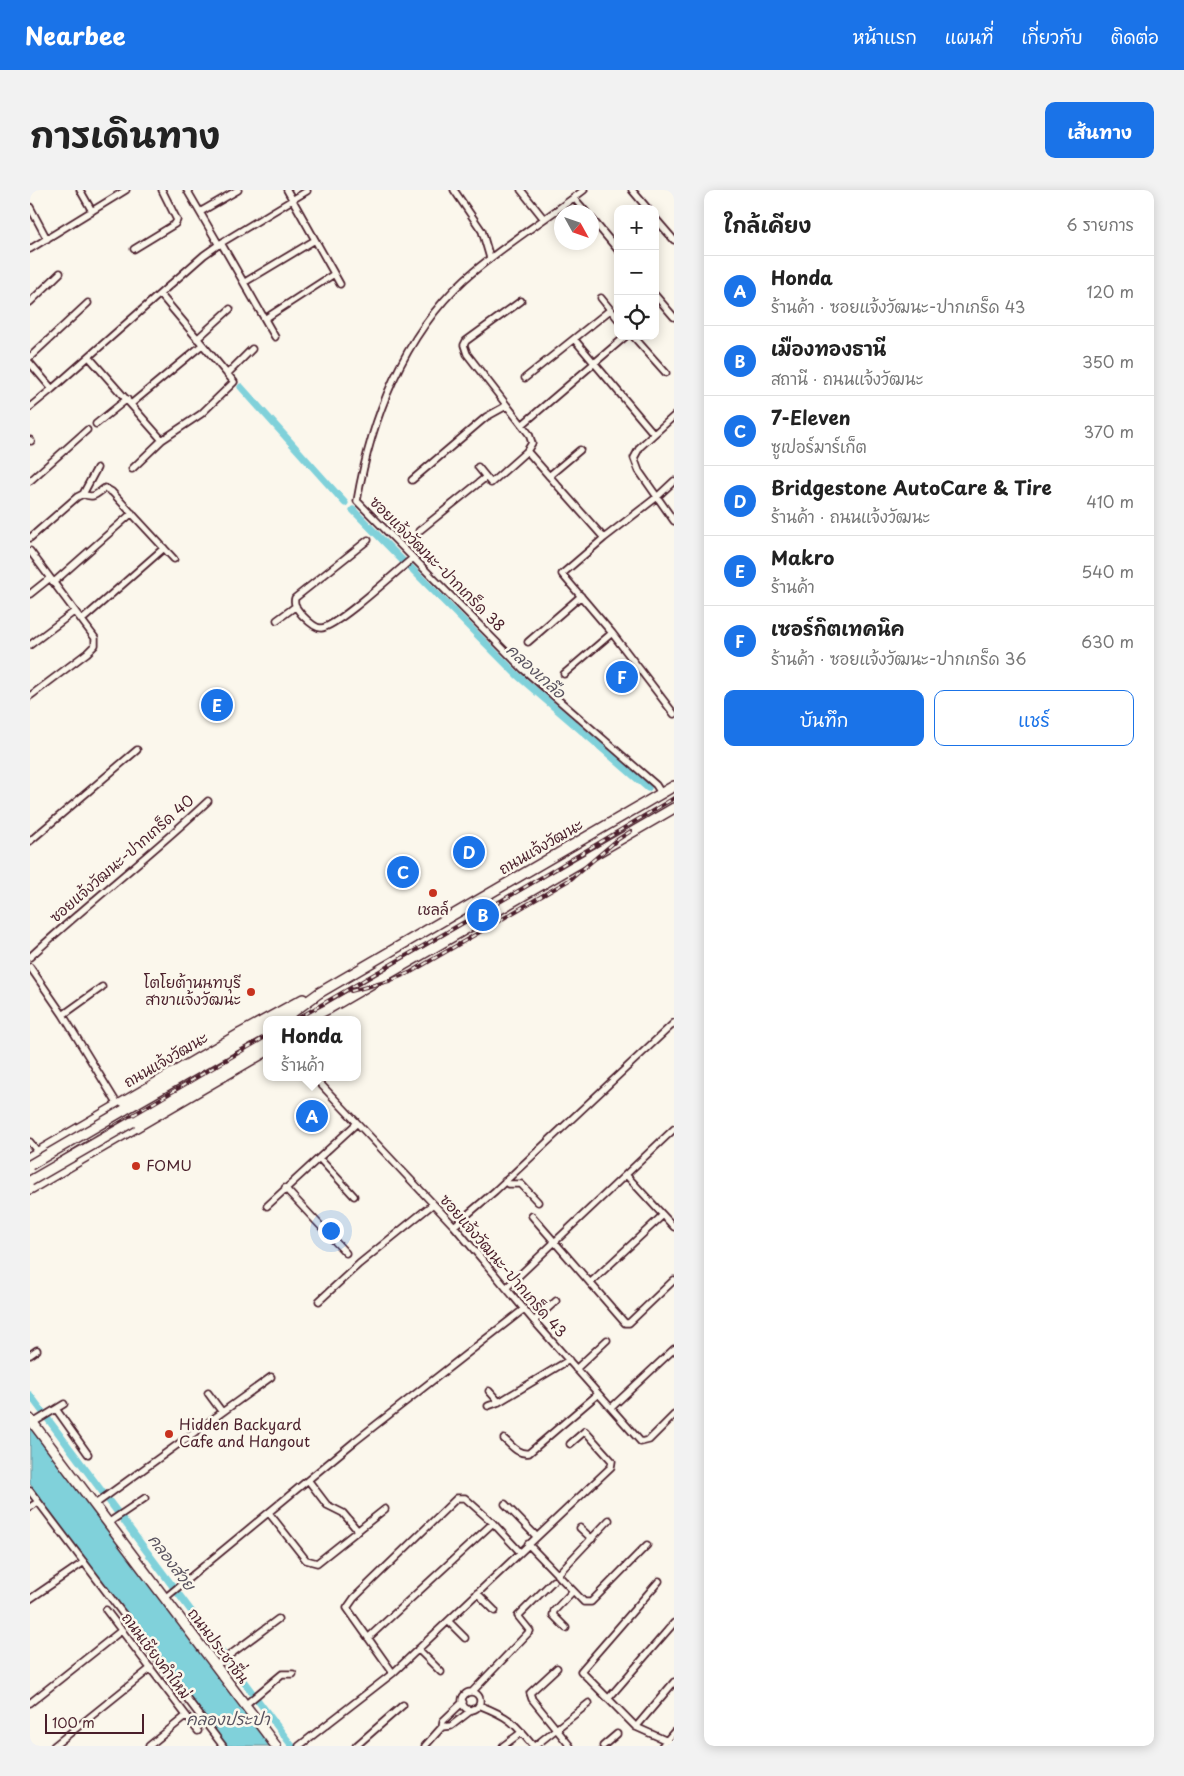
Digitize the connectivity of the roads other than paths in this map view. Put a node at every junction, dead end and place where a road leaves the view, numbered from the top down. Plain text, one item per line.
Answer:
1 (80, 190) edge
2 (126, 190) edge
3 (162, 190) edge
4 (187, 190) edge
5 (238, 190) edge
6 (287, 190) edge
7 (454, 190) edge
8 (521, 190) edge
9 (584, 190) edge
10 (632, 190) edge
11 (307, 191) dead end
12 (574, 198) junction
13 (292, 199) junction
14 (580, 205) edge
15 (645, 205) edge
16 (30, 207) edge
17 (92, 211) junction
18 (200, 212) junction
19 (544, 219) junction
20 (659, 223) edge
21 (599, 227) edge
22 (47, 239) junction
23 (315, 240) junction
24 (674, 240) edge
25 (220, 244) junction
26 (614, 245) edge
27 (30, 249) edge
28 (134, 250) dead end
29 (490, 258) junction
30 (60, 273) dead end
31 (334, 274) junction
32 (245, 282) junction
33 (340, 284) dead end
34 (160, 294) junction
35 (601, 298) dead end
36 (659, 300) edge
37 (520, 301) dead end
38 (30, 302) edge
39 (88, 303) dead end
40 (230, 309) dead end
41 (610, 310) junction
42 (614, 314) edge
43 (674, 317) edge
44 (266, 318) junction
45 (276, 337) dead end
46 (198, 339) junction
47 (574, 339) junction
48 (621, 340) edge
49 (637, 340) edge
50 (202, 345) junction
51 (252, 349) dead end
52 (89, 356) junction
53 (30, 358) edge
54 (30, 363) edge
55 (594, 364) junction
56 (666, 373) dead end
57 (228, 374) junction
58 (525, 378) dead end
59 (52, 389) junction
60 (129, 402) junction
61 (506, 406) junction
62 (30, 407) edge
63 (674, 416) edge
64 (96, 424) dead end
65 (522, 425) junction
66 (87, 430) dead end
67 (654, 434) junction
68 (162, 440) junction
69 (580, 450) dead end
70 (527, 451) junction
71 (97, 468) dead end
72 (478, 468) dead end
73 (132, 469) dead end
74 (549, 476) junction
75 (486, 477) junction
76 (412, 480) dead end
77 (30, 481) edge
78 (674, 481) edge
79 (83, 494) junction
80 (657, 497) junction
81 (132, 513) junction
82 (674, 521) edge
83 (419, 531) dead end
84 (30, 538) edge
85 (604, 538) junction
86 (368, 540) dead end
87 (164, 548) junction
88 (30, 551) edge
89 (413, 558) junction
90 (174, 559) dead end
91 (52, 580) junction
92 (30, 594) edge
93 (581, 596) junction
94 (296, 606) junction
95 (75, 611) junction
96 (82, 620) junction
97 (277, 620) dead end
98 (612, 633) junction
99 (528, 642) dead end
100 (30, 645) edge
101 (564, 674) dead end
102 (30, 696) edge
103 (674, 714) edge
104 (137, 750) dead end
105 (674, 786) edge
106 (661, 793) junction
107 (208, 801) dead end
108 (674, 808) edge
109 (30, 841) edge
110 (30, 957) edge
111 (30, 967) edge
112 (102, 987) dead end
113 (319, 993) junction
114 (328, 1009) junction
115 (63, 1015) junction
116 (270, 1016) edge
117 (287, 1016) edge
118 (314, 1016) edge
119 (320, 1016) edge
120 (263, 1020) edge
121 (674, 1022) edge
122 (263, 1030) edge
123 (263, 1043) edge
124 (263, 1053) edge
125 (318, 1081) edge
126 (121, 1107) junction
127 (356, 1124) junction
128 (674, 1129) edge
129 (60, 1139) junction
130 (30, 1142) edge
131 (34, 1154) edge
132 (319, 1158) junction
133 (30, 1165) edge
134 (73, 1165) junction
135 (627, 1176) junction
136 (49, 1179) junction
137 (30, 1181) edge
138 (505, 1181) junction
139 (285, 1188) junction
140 (30, 1189) edge
141 (354, 1196) dead end
142 (538, 1202) dead end
143 (432, 1204) junction
144 (267, 1206) dead end
145 (663, 1215) junction
146 (532, 1216) dead end
147 (454, 1226) junction
148 (674, 1227) edge
149 (555, 1242) junction
150 (346, 1253) dead end
151 (674, 1280) edge
152 (590, 1283) junction
153 (506, 1288) junction
154 (319, 1301) dead end
155 (556, 1301) dead end
156 (524, 1309) junction
157 (534, 1321) junction
158 (607, 1340) dead end
159 (674, 1349) edge
160 (37, 1350) dead end
161 (30, 1355) edge
162 (569, 1360) junction
163 (576, 1369) junction
164 (271, 1377) dead end
165 (489, 1390) dead end
166 (208, 1393) dead end
167 (598, 1394) junction
168 (499, 1402) junction
169 (64, 1404) dead end
170 (488, 1406) dead end
171 (611, 1408) junction
172 (56, 1409) junction
173 (222, 1412) junction
174 (674, 1415) edge
175 (34, 1420) edge
176 (504, 1439) dead end
177 (570, 1444) dead end
178 (88, 1454) dead end
179 (308, 1480) junction
180 (30, 1491) edge
181 (145, 1498) dead end
182 (38, 1502) junction
183 (97, 1503) junction
184 (505, 1504) dead end
185 (30, 1506) edge
186 (385, 1509) dead end
187 (269, 1513) junction
188 (609, 1520) dead end
189 (111, 1521) junction
190 (493, 1523) junction
191 (580, 1528) dead end
192 (358, 1531) junction
193 (536, 1536) junction
194 (592, 1539) junction
195 (528, 1544) junction
196 (647, 1545) dead end
197 (520, 1552) junction
198 (84, 1562) junction
199 (557, 1575) junction
200 (553, 1581) dead end
201 (659, 1581) dead end
202 (573, 1591) junction
203 (477, 1593) junction
204 (168, 1596) junction
205 (31, 1600) edge
206 (106, 1610) dead end
207 (495, 1611) dead end
208 (278, 1619) dead end
209 (448, 1621) junction
210 (674, 1623) edge
211 (566, 1628) dead end
212 (122, 1630) junction
213 (368, 1638) junction
214 (465, 1638) dead end
215 (418, 1649) junction
216 (218, 1664) junction
217 (151, 1668) junction
218 (557, 1668) dead end
219 (393, 1672) junction
220 (441, 1672) dead end
221 (293, 1674) dead end
222 (674, 1682) edge
223 (472, 1692) junction
224 (608, 1699) junction
225 (30, 1702) edge
226 (463, 1702) junction
227 (247, 1703) junction
228 (589, 1703) dead end
229 (403, 1704) dead end
230 (479, 1705) junction
231 (474, 1709) junction
232 (186, 1716) junction
233 (442, 1727) junction
234 (636, 1727) junction
235 (556, 1729) junction
236 (198, 1731) dead end
237 (522, 1732) junction
238 (674, 1732) edge
239 (617, 1734) dead end
240 (667, 1740) junction
241 (674, 1744) edge
242 (54, 1746) edge
243 (149, 1746) edge
244 (223, 1746) edge
245 (276, 1746) edge
246 (299, 1746) edge
247 (356, 1746) edge
248 (425, 1746) edge
249 (503, 1746) edge
250 (534, 1746) edge
251 (570, 1746) edge
252 (603, 1746) edge
253 (662, 1746) edge

1 - 17 street
2 - 17 street
3 - 28 street
4 - 18 street
5 - 18 street
6 - 13 street
7 - 29 street
8 - 19 street
9 - 12 street, ซอยแจ้งวัฒนะ-ปากเกร็ด 38
10 - 15 street
11 - 13 street
12 - 14 street
12 - 19 street, ซอยแจ้งวัฒนะ-ปากเกร็ด 38
13 - 23 street
13 - 25 street
16 - 22 street
17 - 22 street
18 - 25 street
19 - 29 street, ซอยแจ้งวัฒนะ-ปากเกร็ด 38
20 - 24 street
21 - 26 street
22 - 27 street
23 - 31 street
23 - 32 street
25 - 32 street
25 - 34 street
29 - 89 street, ซอยแจ้งวัฒนะ-ปากเกร็ด 38
30 - 38 street
31 - 33 street
31 - 44 street
32 - 44 street
34 - 46 street
34 - 52 street
35 - 41 street
36 - 43 street
37 - 61 street
39 - 53 street
40 - 46 street
41 - 42 street
41 - 47 street
44 - 45 street
46 - 50 street
47 - 55 street
47 - 58 street
48 - 55 street
49 - 56 street
50 - 57 street
50 - 60 street
51 - 57 street
52 - 59 street
52 - 60 street
54 - 59 street
55 - 65 street
55 - 67 street
57 - 68 street
59 - 62 street
60 - 64 street
60 - 68 street
61 - 65 street
61 - 76 street
63 - 67 street
65 - 70 street
66 - 77 street
67 - 80 street
68 - 73 street
69 - 74 street
70 - 74 street
70 - 75 street
71 - 79 street
72 - 75 street
74 - 85 street
75 - 83 street
78 - 80 street
79 - 81 street
79 - 84 street
80 - 82 street
80 - 85 street
81 - 87 street
81 - 91 street
85 - 93 street
86 - 94 street
87 - 90 street
87 - 96 street
88 - 91 street
89 - 94 street
89 - 106 street, ซอยแจ้งวัฒนะ-ปากเกร็ด 38
91 - 92 street
91 - 95 street
93 - 98 street
93 - 99 street
94 - 97 street
95 - 96 street
95 - 100 street
96 - 102 street
98 - 101 street
98 - 103 street
104 - 109 street
105 - 106 main road, ถนนแจ้งวัฒนะ
106 - 113 main road, ถนนแจ้งวัฒนะ
107 - 110 street, ซอยแจ้งวัฒนะ-ปากเกร็ด 40
108 - 114 main road
111 - 115 street
112 - 115 street
113 - 116 main road, ถนนแจ้งวัฒนะ
113 - 117 main road, ถนนแจ้งวัฒนะ
114 - 118 main road
114 - 119 main road
115 - 126 street
120 - 126 main road, ถนนแจ้งวัฒนะ
121 - 138 street
122 - 126 main road, ถนนแจ้งวัฒนะ
123 - 137 main road, bridge
124 - 134 main road
125 - 127 street, ซอยแจ้งวัฒนะ-ปากเกร็ด 43
126 - 129 main road, ถนนแจ้งวัฒนะ
126 - 133 main road, ถนนแจ้งวัฒนะ, bridge
127 - 132 street
127 - 143 street, ซอยแจ้งวัฒนะ-ปากเกร็ด 43
128 - 135 street
129 - 131 main road, ถนนแจ้งวัฒนะ
129 - 134 main road
130 - 131 street
131 - 136 main road
132 - 139 street
132 - 141 street
134 - 136 main road
135 - 145 street
135 - 149 street
136 - 140 main road
138 - 142 street
138 - 147 street
139 - 144 street
139 - 150 street
143 - 147 street, ซอยแจ้งวัฒนะ-ปากเกร็ด 43
143 - 154 street
145 - 148 street
145 - 152 street
146 - 149 street
147 - 153 street, ซอยแจ้งวัฒนะ-ปากเกร็ด 43
149 - 152 street
149 - 153 street
151 - 152 street
153 - 156 street, ซอยแจ้งวัฒนะ-ปากเกร็ด 43
155 - 157 street
156 - 157 street, ซอยแจ้งวัฒนะ-ปากเกร็ด 43
156 - 179 street
157 - 162 street, ซอยแจ้งวัฒนะ-ปากเกร็ด 43
158 - 163 street
159 - 171 street
160 - 161 street
162 - 163 street, ซอยแจ้งวัฒนะ-ปากเกร็ด 43
162 - 168 street
163 - 167 street, ซอยแจ้งวัฒนะ-ปากเกร็ด 43
164 - 173 street
165 - 168 street
166 - 173 street
167 - 171 street, ซอยแจ้งวัฒนะ-ปากเกร็ด 43
167 - 176 street
168 - 170 street
169 - 172 street
171 - 174 street, ซอยแจ้งวัฒนะ-ปากเกร็ด 43
172 - 175 street
172 - 178 street
173 - 183 street
175 - 183 main road, ถนนประชาชื่น
177 - 193 street
179 - 187 street
179 - 192 street
180 - 182 street
181 - 189 street
182 - 185 street
182 - 198 street
183 - 189 main road, ถนนประชาชื่น
184 - 193 street
186 - 192 street
187 - 192 street
187 - 204 street
188 - 194 street
189 - 204 main road, ถนนประชาชื่น
190 - 197 street
190 - 213 street
190 - 213 street
191 - 194 street
193 - 195 street
194 - 199 street
195 - 197 street
195 - 199 street
196 - 202 street
197 - 203 street
198 - 205 street
198 - 244 street
199 - 202 street
200 - 223 street
201 - 224 street
202 - 211 street
203 - 207 street
203 - 209 street
204 - 216 main road, ถนนประชาชื่น
206 - 212 street, ถนนเชียงคำใหม่
208 - 216 street
209 - 214 street
209 - 215 street
210 - 224 street
212 - 217 street, ถนนเชียงคำใหม่
212 - 225 street
213 - 219 street
215 - 219 street
215 - 220 street
216 - 227 main road, ถนนประชาชื่น
217 - 232 street, ถนนเชียงคำใหม่
217 - 242 street
218 - 235 street
219 - 246 street
221 - 227 street
222 - 234 street
223 - 226 street
223 - 230 street
224 - 234 street
226 - 231 street
226 - 233 street
227 - 245 main road, ถนนประชาชื่น
228 - 235 street
229 - 247 street
230 - 231 street
230 - 237 street
231 - 233 street
232 - 236 street, ถนนเชียงคำใหม่
232 - 243 street, ถนนเชียงคำใหม่
233 - 248 street
234 - 240 street
235 - 250 street
235 - 251 street
237 - 249 street
237 - 250 street
238 - 240 street
239 - 252 street
240 - 241 street
240 - 253 street

